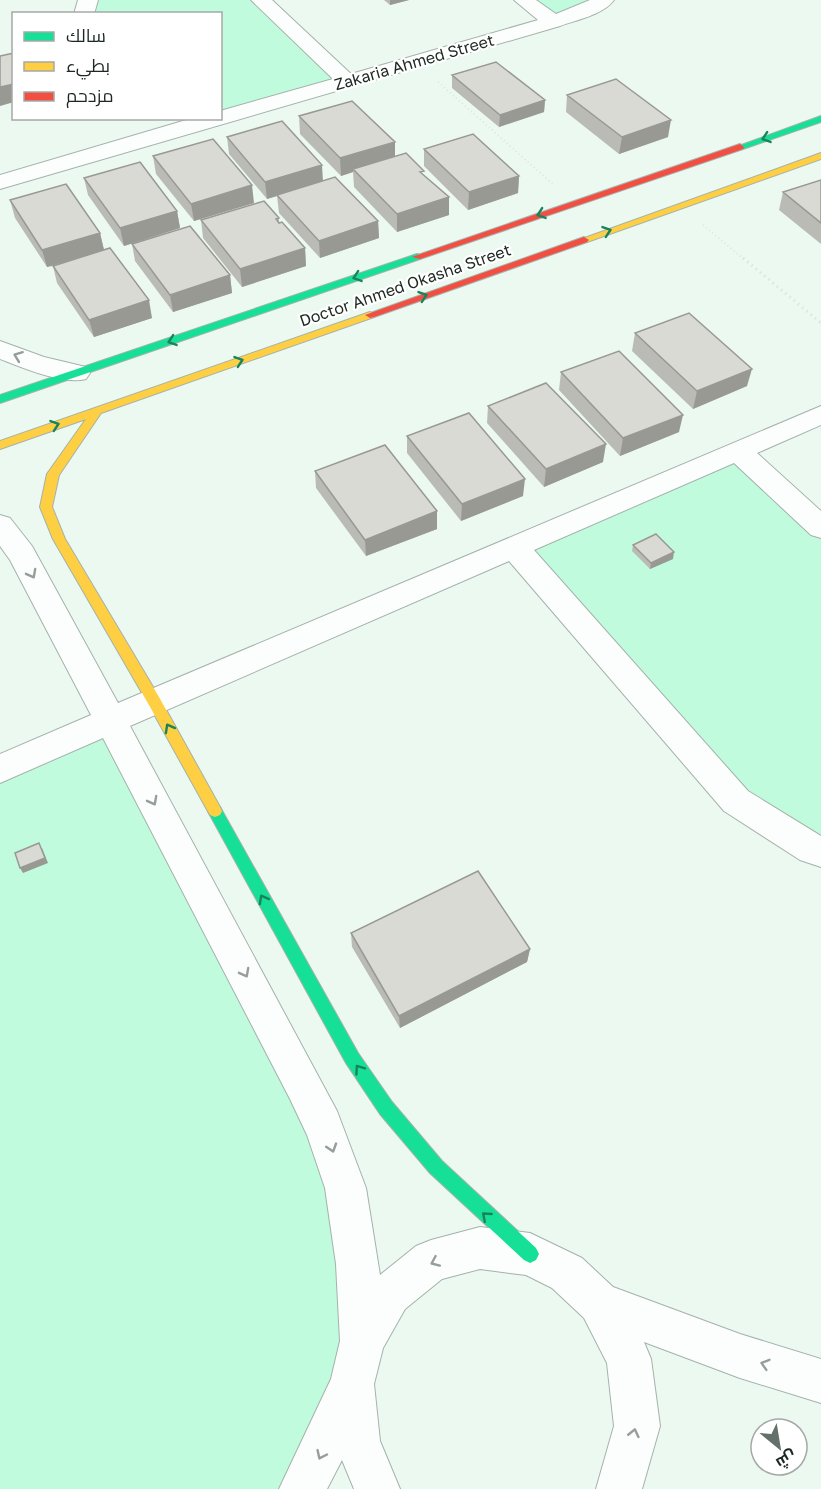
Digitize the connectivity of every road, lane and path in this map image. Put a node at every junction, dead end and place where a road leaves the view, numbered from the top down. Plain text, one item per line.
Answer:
1 (261, 0) edge
2 (524, 0) edge
3 (604, 0) edge
4 (553, 22) junction
5 (415, 62) junction
6 (347, 81) junction
7 (222, 117) edge
8 (821, 119) edge
9 (204, 120) edge
10 (165, 125) edge
11 (821, 156) edge
12 (0, 182) edge
13 (574, 203) junction
14 (679, 206) junction
15 (485, 234) junction
16 (507, 256) junction
17 (821, 323) edge
18 (0, 349) edge
19 (77, 373) junction
20 (0, 399) edge
21 (98, 410) junction
22 (821, 415) edge
23 (0, 445) edge
24 (738, 451) junction
25 (0, 525) edge
26 (821, 528) edge
27 (514, 547) junction
28 (154, 700) junction
29 (111, 721) junction
30 (0, 769) edge
31 (821, 852) edge
32 (530, 1254) junction
33 (599, 1303) junction
34 (357, 1362) junction
35 (821, 1381) edge
36 (302, 1489) edge
37 (377, 1489) edge
38 (619, 1489) edge

1 - 6 street
2 - 4 street
3 - 4 street, Zakaria Ahmed Street
4 - 5 street, Zakaria Ahmed Street
5 - 6 street, Zakaria Ahmed Street
5 - 13 path
6 - 7 street, Zakaria Ahmed Street
8 -> 13 street, Doctor Ahmed Okasha Street
9 - 10 street, Zakaria Ahmed Street
10 - 12 street, Zakaria Ahmed Street
11 - 14 street, Doctor Ahmed Okasha Street
13 -> 15 street, Doctor Ahmed Okasha Street
16 -> 14 street, Doctor Ahmed Okasha Street
14 - 17 path
15 - 16 street
15 -> 19 street, Doctor Ahmed Okasha Street
21 -> 16 street, Doctor Ahmed Okasha Street
19 -> 18 street
19 - 20 street, Doctor Ahmed Okasha Street
23 -> 21 street, Doctor Ahmed Okasha Street
21 - 28 street
22 - 24 street
24 - 26 street
24 - 27 street
25 -> 29 street
27 - 28 street
27 - 31 street
28 - 29 street
32 -> 28 street
29 - 30 street
29 -> 34 street
32 - 33 street
32 -> 34 street
35 -> 33 street
38 -> 33 street
34 -> 36 street
34 - 37 street

